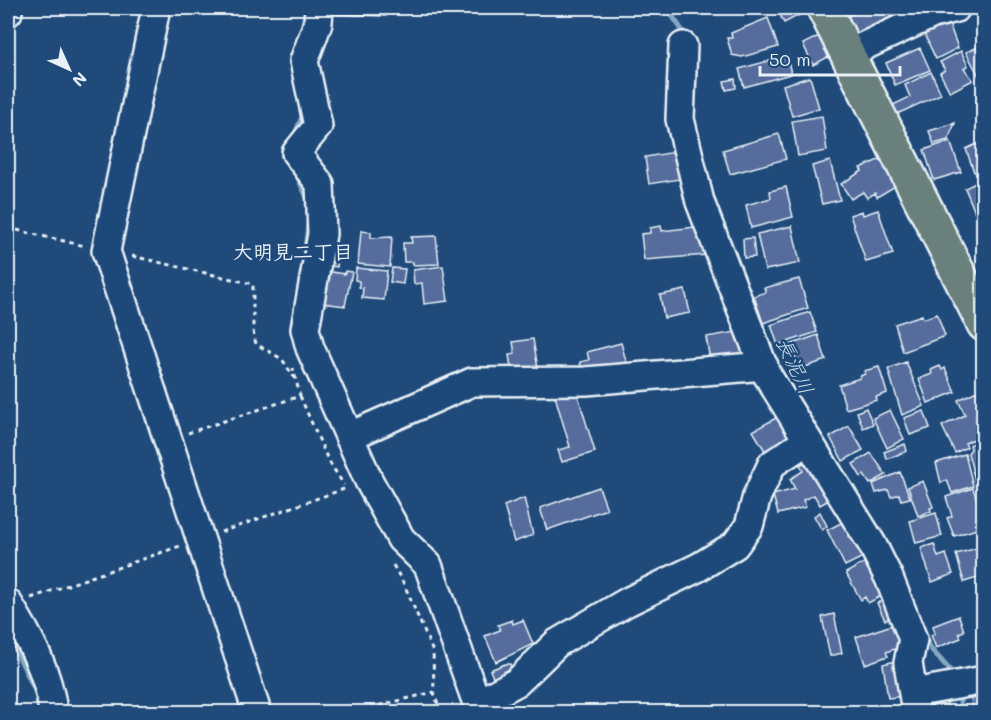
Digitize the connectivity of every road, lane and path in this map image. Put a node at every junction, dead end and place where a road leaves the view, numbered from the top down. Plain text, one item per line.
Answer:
1 (156, 8) edge
2 (319, 8) edge
3 (824, 8) edge
4 (956, 8) edge
5 (682, 46) dead end
6 (847, 54) junction
7 (8, 228) edge
8 (106, 250) junction
9 (984, 324) edge
10 (291, 360) dead end
11 (764, 366) junction
12 (295, 379) junction
13 (300, 396) junction
14 (350, 436) junction
15 (166, 440) junction
16 (807, 441) junction
17 (352, 498) dead end
18 (387, 556) dead end
19 (8, 603) edge
20 (984, 680) edge
21 (434, 692) junction
22 (915, 703) edge
23 (479, 708) edge
24 (53, 712) edge
25 (257, 712) edge
26 (353, 712) edge
27 (440, 712) edge

1 - 8 street
2 - 14 street
3 - 6 main road
4 - 6 street
5 - 11 street
6 - 9 main road
7 - 8 path
8 - 12 path
8 - 15 street
10 - 12 path
11 - 14 street
11 - 16 street
12 - 13 path
13 - 15 path
13 - 17 path
14 - 23 street
15 - 25 street
16 - 22 street
16 - 23 street
18 - 21 path
19 - 24 street
20 - 22 street
21 - 26 path
21 - 27 path

